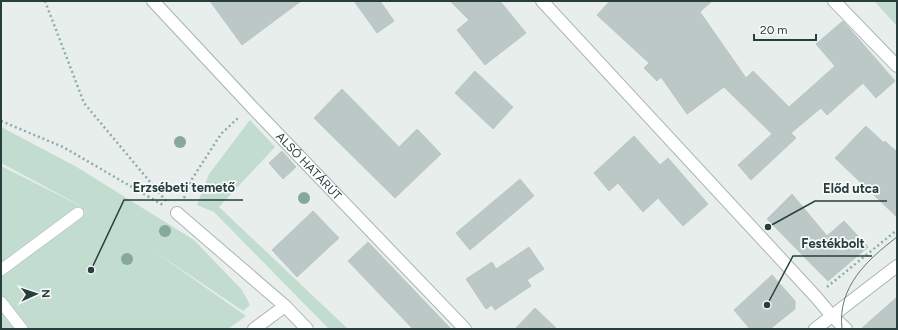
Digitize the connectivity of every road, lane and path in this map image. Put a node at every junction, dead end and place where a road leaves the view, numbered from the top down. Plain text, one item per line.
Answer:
1 (45, 1) edge
2 (153, 1) edge
3 (542, 1) edge
4 (834, 1) edge
5 (897, 66) edge
6 (251, 106) junction
7 (1, 121) edge
8 (78, 213) dead end
9 (177, 213) junction
10 (897, 230) edge
11 (897, 266) edge
12 (1, 270) edge
13 (825, 289) dead end
14 (1, 302) edge
15 (285, 306) junction
16 (832, 316) junction
17 (22, 329) edge
18 (254, 329) edge
19 (307, 329) edge
20 (465, 329) edge
21 (815, 329) edge
22 (846, 329) edge

1 - 9 path
2 - 6 street, ALSÓ HATÁRÚT
3 - 16 street
4 - 5 street
6 - 9 path
6 - 20 street, ALSÓ HATÁRÚT
7 - 9 path
8 - 12 lane
9 - 15 street
10 - 13 path
11 - 16 street
14 - 17 lane
15 - 18 street
15 - 19 street
16 - 21 street
16 - 22 street

